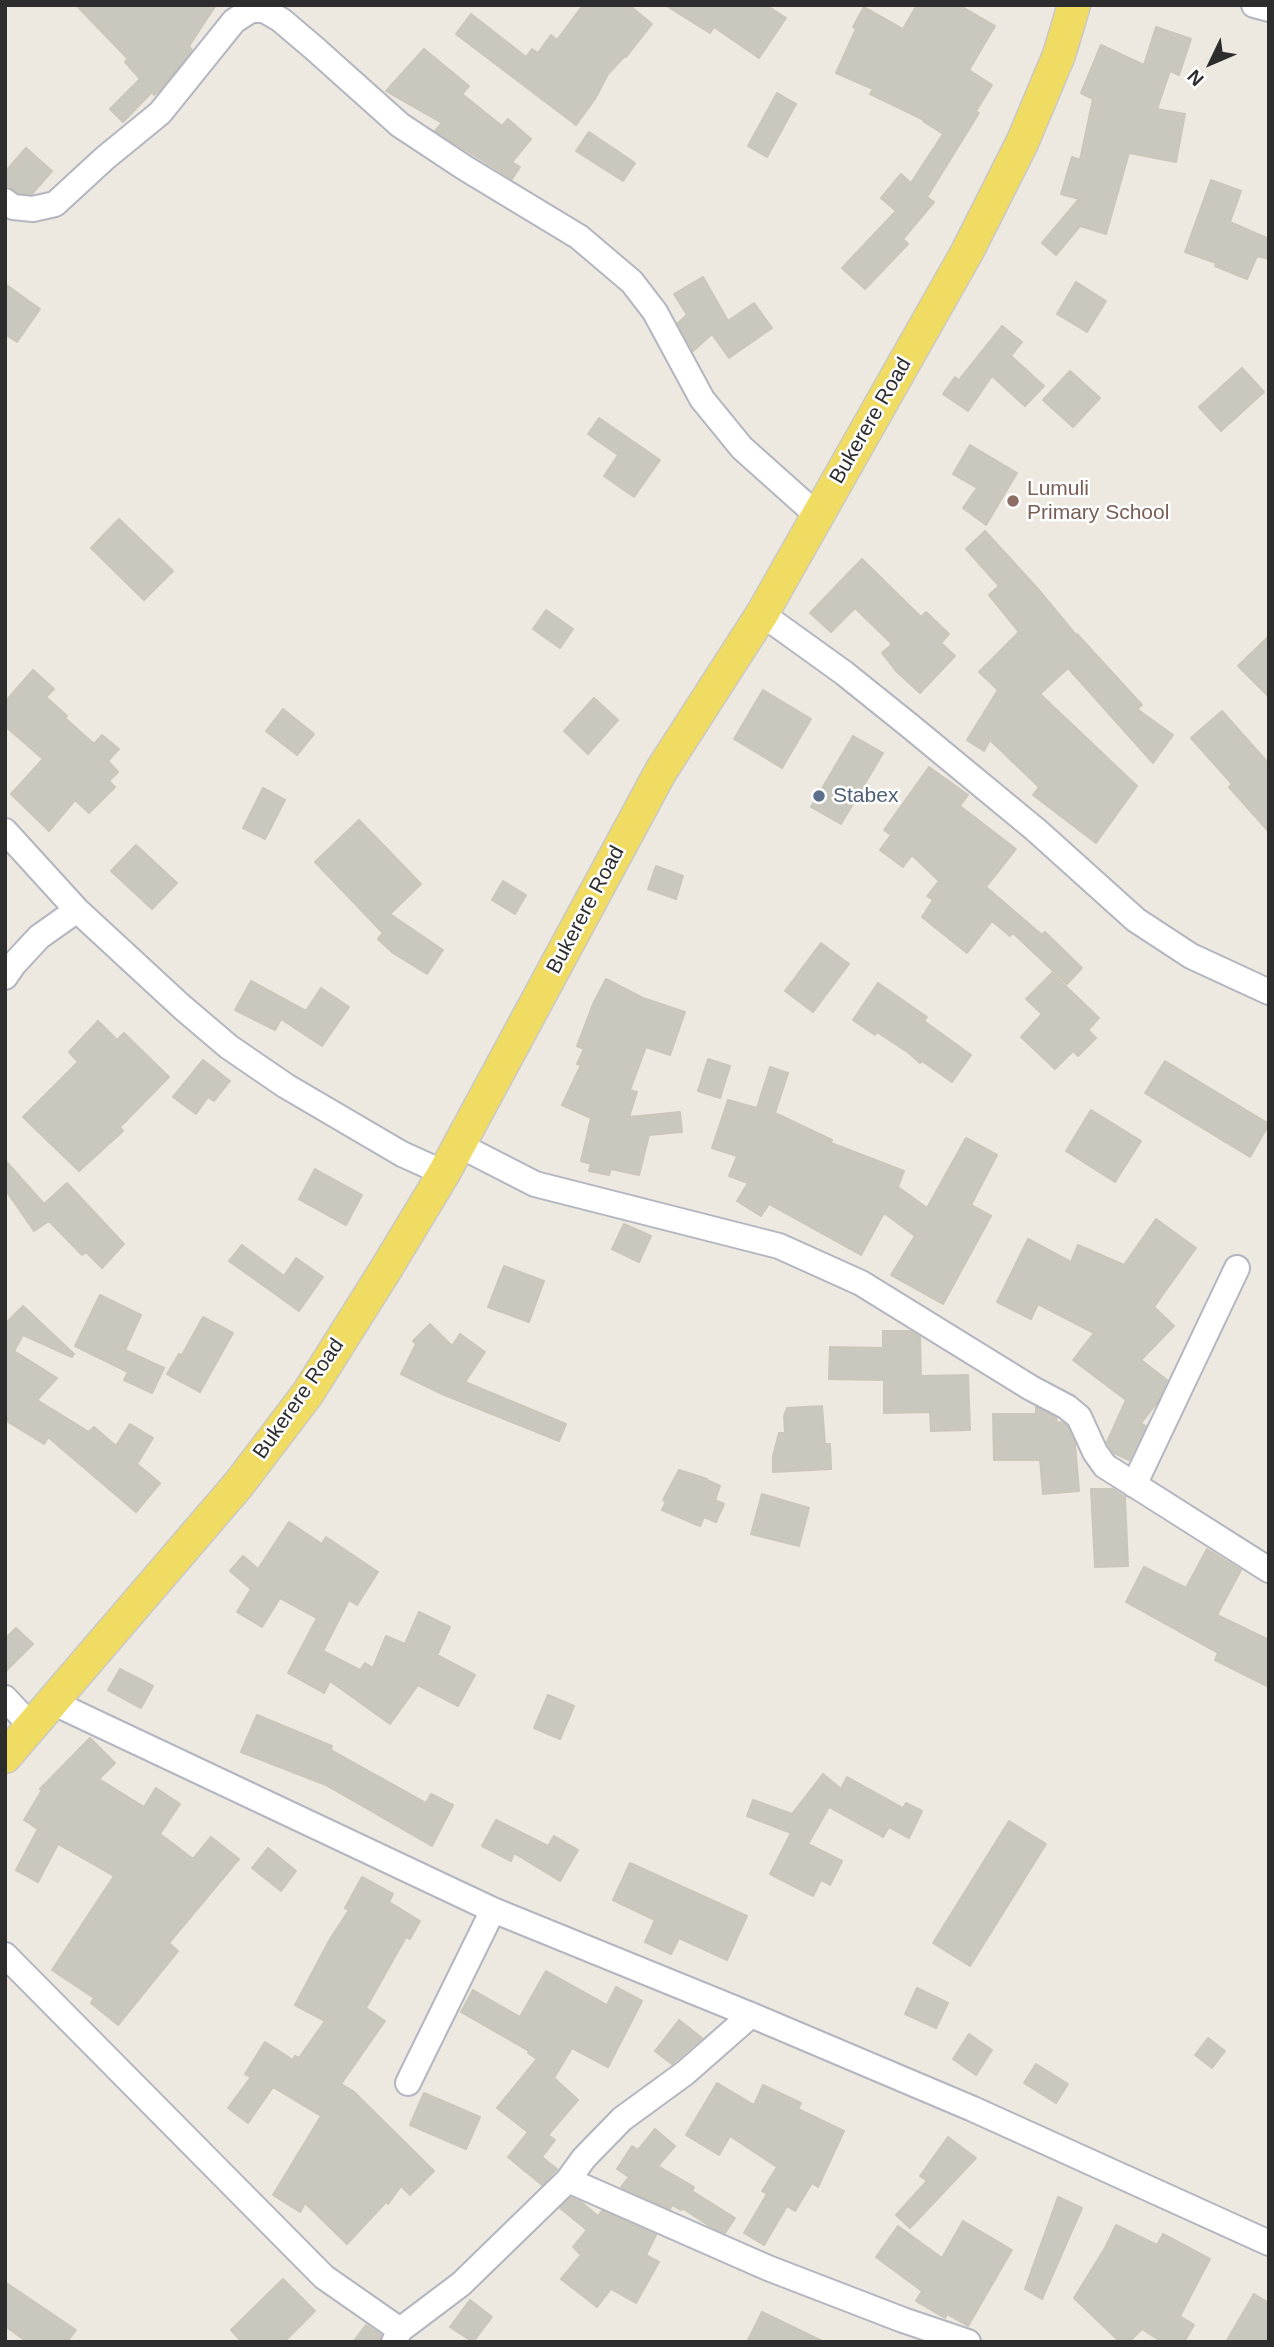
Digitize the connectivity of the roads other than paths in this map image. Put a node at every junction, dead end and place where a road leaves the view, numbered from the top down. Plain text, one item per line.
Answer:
1 (1074, 5) edge
2 (1254, 5) edge
3 (1269, 9) edge
4 (5, 201) edge
5 (817, 515) junction
6 (762, 614) junction
7 (5, 831) edge
8 (78, 910) junction
9 (5, 977) edge
10 (1269, 992) edge
11 (459, 1145) junction
12 (444, 1173) junction
13 (1237, 1268) dead end
14 (1134, 1485) junction
15 (1269, 1570) edge
16 (5, 1698) edge
17 (52, 1702) junction
18 (31, 1726) junction
19 (5, 1757) edge
20 (493, 1910) junction
21 (5, 1955) edge
22 (751, 2015) junction
23 (408, 2082) dead end
24 (568, 2180) junction
25 (1269, 2243) edge
26 (397, 2336) edge
27 (968, 2342) edge

1 - 5 main road, Bukerere Road
2 - 3 street
4 - 5 street
5 - 6 main road, Bukerere Road
6 - 10 street
6 - 11 main road, Bukerere Road
7 - 8 street
8 - 9 street
8 - 12 street
11 - 12 main road, Bukerere Road
11 - 14 street
12 - 17 main road, Bukerere Road
13 - 14 street
14 - 15 street
16 - 18 street
17 - 18 main road, Bukerere Road
17 - 20 street
18 - 19 main road, Bukerere Road
20 - 22 street
20 - 23 street
21 - 26 street
22 - 24 street
22 - 25 street
24 - 26 street
24 - 27 street

